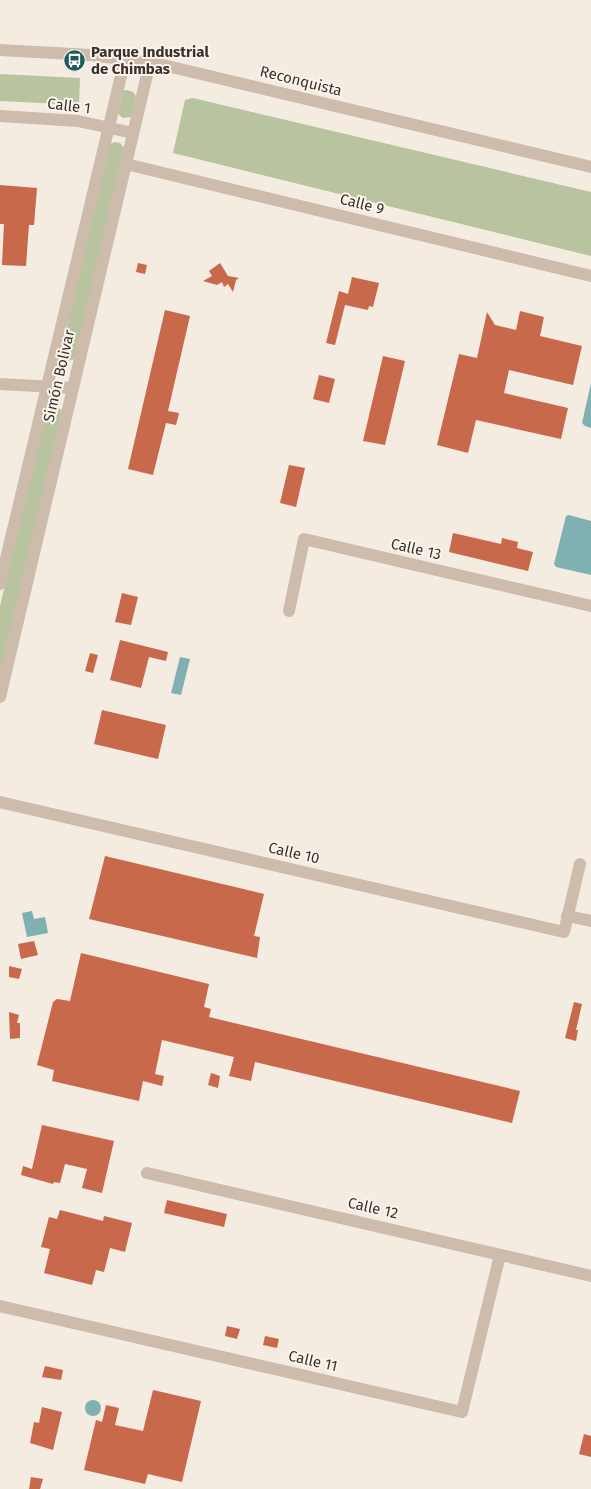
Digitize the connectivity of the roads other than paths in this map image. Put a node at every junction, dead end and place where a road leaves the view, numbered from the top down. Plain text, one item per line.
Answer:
1 (0, 50) edge
2 (125, 59) junction
3 (150, 62) junction
4 (0, 116) edge
5 (109, 128) junction
6 (133, 133) junction
7 (126, 164) junction
8 (591, 167) edge
9 (591, 276) edge
10 (0, 384) edge
11 (47, 386) junction
12 (73, 388) junction
13 (0, 584) edge
14 (591, 606) edge
15 (289, 611) dead end
16 (0, 697) edge
17 (0, 802) edge
18 (580, 864) dead end
19 (568, 916) junction
20 (591, 921) edge
21 (147, 1173) dead end
22 (500, 1255) junction
23 (591, 1276) edge
24 (0, 1306) edge

1 - 2 street, Reconquista
2 - 3 street, Reconquista
2 - 5 street, Simón Bolivar
3 - 6 street, Simón Bolivar
3 - 8 street, Reconquista
4 - 5 street, Calle 1
5 - 6 street, Calle 1
5 - 11 street, Simón Bolivar
6 - 7 street, Simón Bolivar
7 - 9 street, Calle 9
7 - 12 street, Simón Bolivar
10 - 11 street
11 - 12 street
11 - 13 street, Simón Bolivar
12 - 16 street, Simón Bolivar
14 - 15 street, Calle 13
17 - 19 street, Calle 10
18 - 19 street, Calle 10
19 - 20 street
21 - 22 street, Calle 12
22 - 23 street, Calle 12
22 - 24 street, Calle 11

